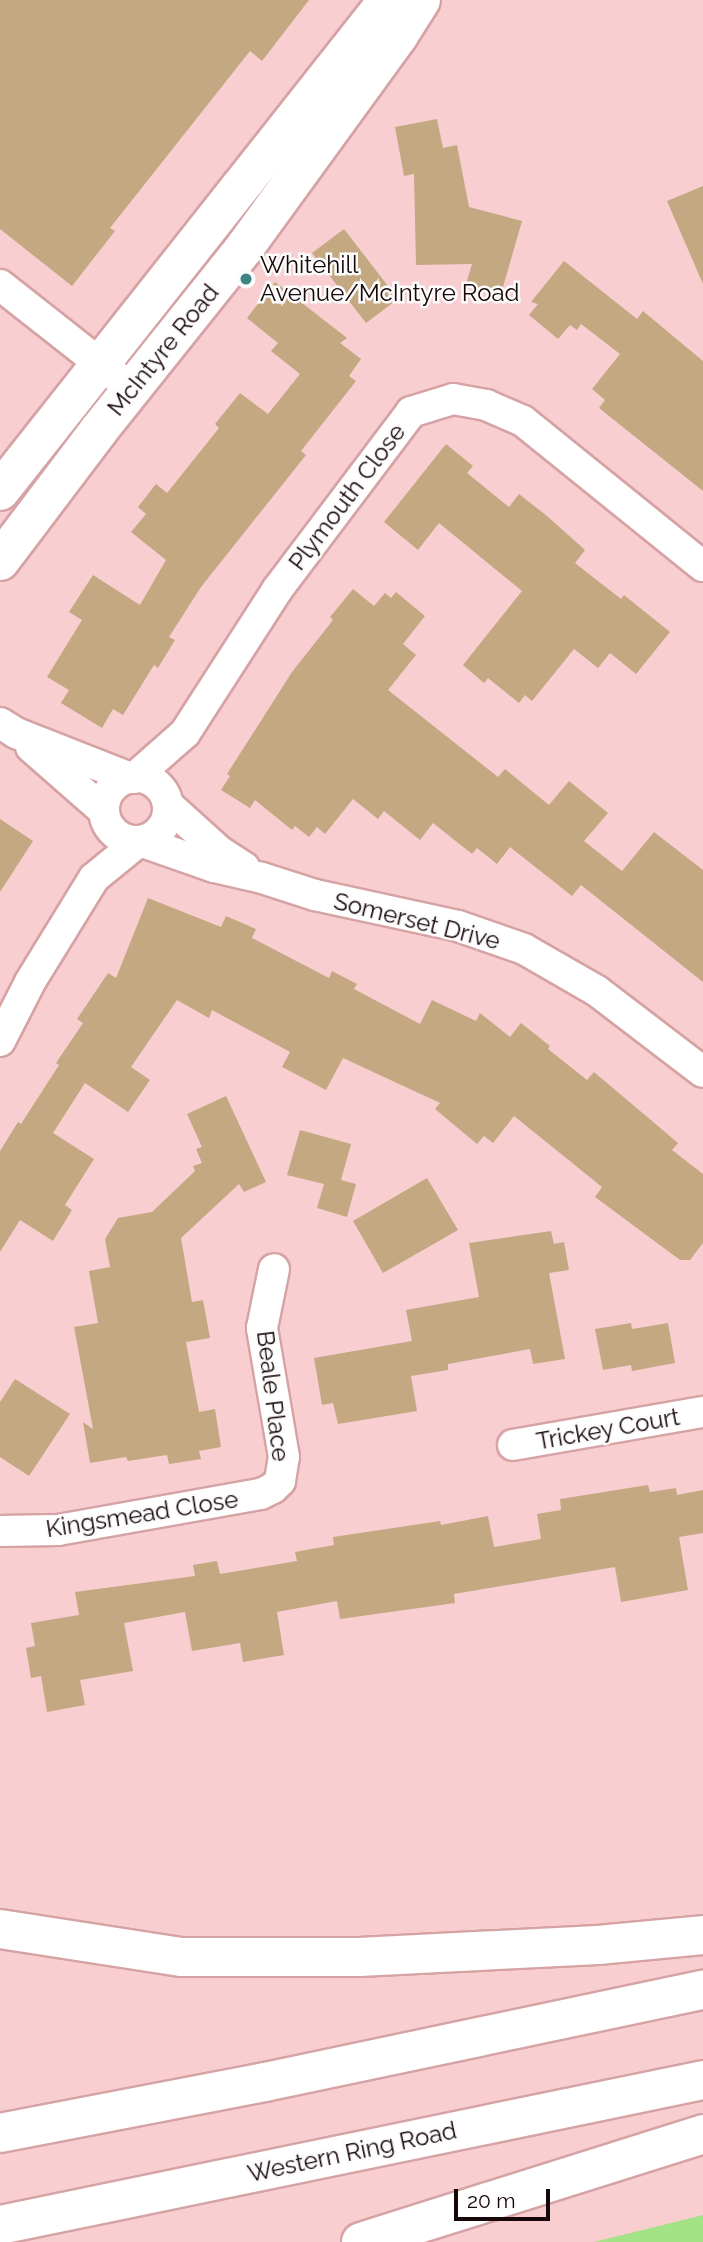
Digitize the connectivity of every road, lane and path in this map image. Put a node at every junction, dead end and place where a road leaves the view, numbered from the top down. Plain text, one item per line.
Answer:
1 (388, 0) edge
2 (421, 0) edge
3 (0, 285) edge
4 (100, 363) junction
5 (132, 389) junction
6 (0, 491) edge
7 (0, 561) edge
8 (703, 566) edge
9 (8, 728) edge
10 (185, 733) junction
11 (132, 778) junction
12 (167, 803) junction
13 (104, 814) junction
14 (139, 842) junction
15 (94, 878) junction
16 (262, 878) junction
17 (0, 1041) edge
18 (703, 1072) edge
19 (274, 1269) dead end
20 (703, 1412) edge
21 (513, 1445) dead end
22 (280, 1481) joint
23 (0, 1531) edge
24 (0, 1929) edge
25 (703, 1935) edge
26 (703, 1990) edge
27 (703, 2080) edge
28 (0, 2133) edge
29 (703, 2134) edge
30 (0, 2225) edge
31 (361, 2242) edge

1 - 4 main road, McIntyre Road
2 - 5 main road, McIntyre Road
3 - 4 street
4 - 5 street
4 - 6 main road, McIntyre Road
5 - 7 main road, McIntyre Road
8 - 10 street, Plymouth Close
9 - 11 street
9 - 13 street
10 - 11 street, Plymouth Close
10 - 12 street, Plymouth Close
11 - 12 street
11 - 13 street
12 - 14 street
12 - 16 street, Somerset Drive
13 - 14 street
13 - 15 street
14 - 15 street
14 - 16 street, Somerset Drive
15 - 17 street
16 - 18 street, Somerset Drive
19 - 22 street, Beale Place
20 - 21 street, Trickey Court
22 - 23 street, Kingsmead Close
24 - 25 main road
26 - 28 main road
27 - 30 main road, Western Ring Road
29 - 31 main road

